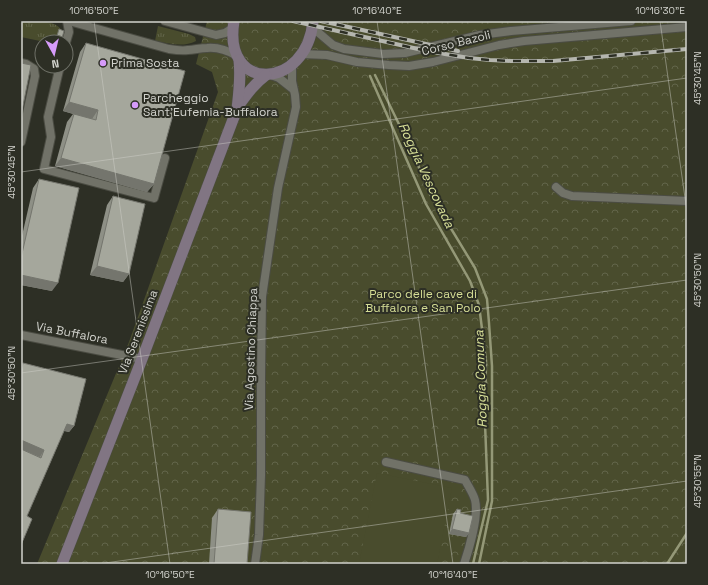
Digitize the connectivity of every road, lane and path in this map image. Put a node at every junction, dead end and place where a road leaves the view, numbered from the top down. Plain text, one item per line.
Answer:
1 (68, 21) edge
2 (165, 21) edge
3 (631, 21) edge
4 (233, 24) edge
5 (313, 25) edge
6 (687, 27) edge
7 (68, 34) edge
8 (301, 54) junction
9 (238, 58) junction
10 (21, 63) edge
11 (292, 65) junction
12 (58, 74) edge
13 (268, 75) junction
14 (293, 89) junction
15 (237, 109) junction
16 (21, 142) edge
17 (165, 158) edge
18 (556, 187) dead end
19 (687, 202) edge
20 (21, 335) edge
21 (142, 359) junction
22 (386, 462) dead end
23 (62, 564) edge
24 (255, 564) edge
25 (464, 564) edge

1 - 7 street
1 - 9 street
2 - 4 street
3 - 5 street, Corso Bazoli
4 - 9 main road, Via Serenissima
5 - 8 main road, Via Serenissima
6 - 8 street, Corso Bazoli
8 - 11 main road, Via Serenissima
9 - 13 main road
9 - 15 main road, Via Serenissima
10 - 16 street
11 - 13 main road, Via Serenissima
11 - 14 street, Via Agostino Chiappa
12 - 17 street
13 - 14 street
13 - 15 main road, Via Serenissima
14 - 24 street, Via Agostino Chiappa
15 - 21 main road, Via Serenissima
18 - 19 street
20 - 21 street, Via Buffalora
21 - 23 main road, Via Serenissima
22 - 25 street

